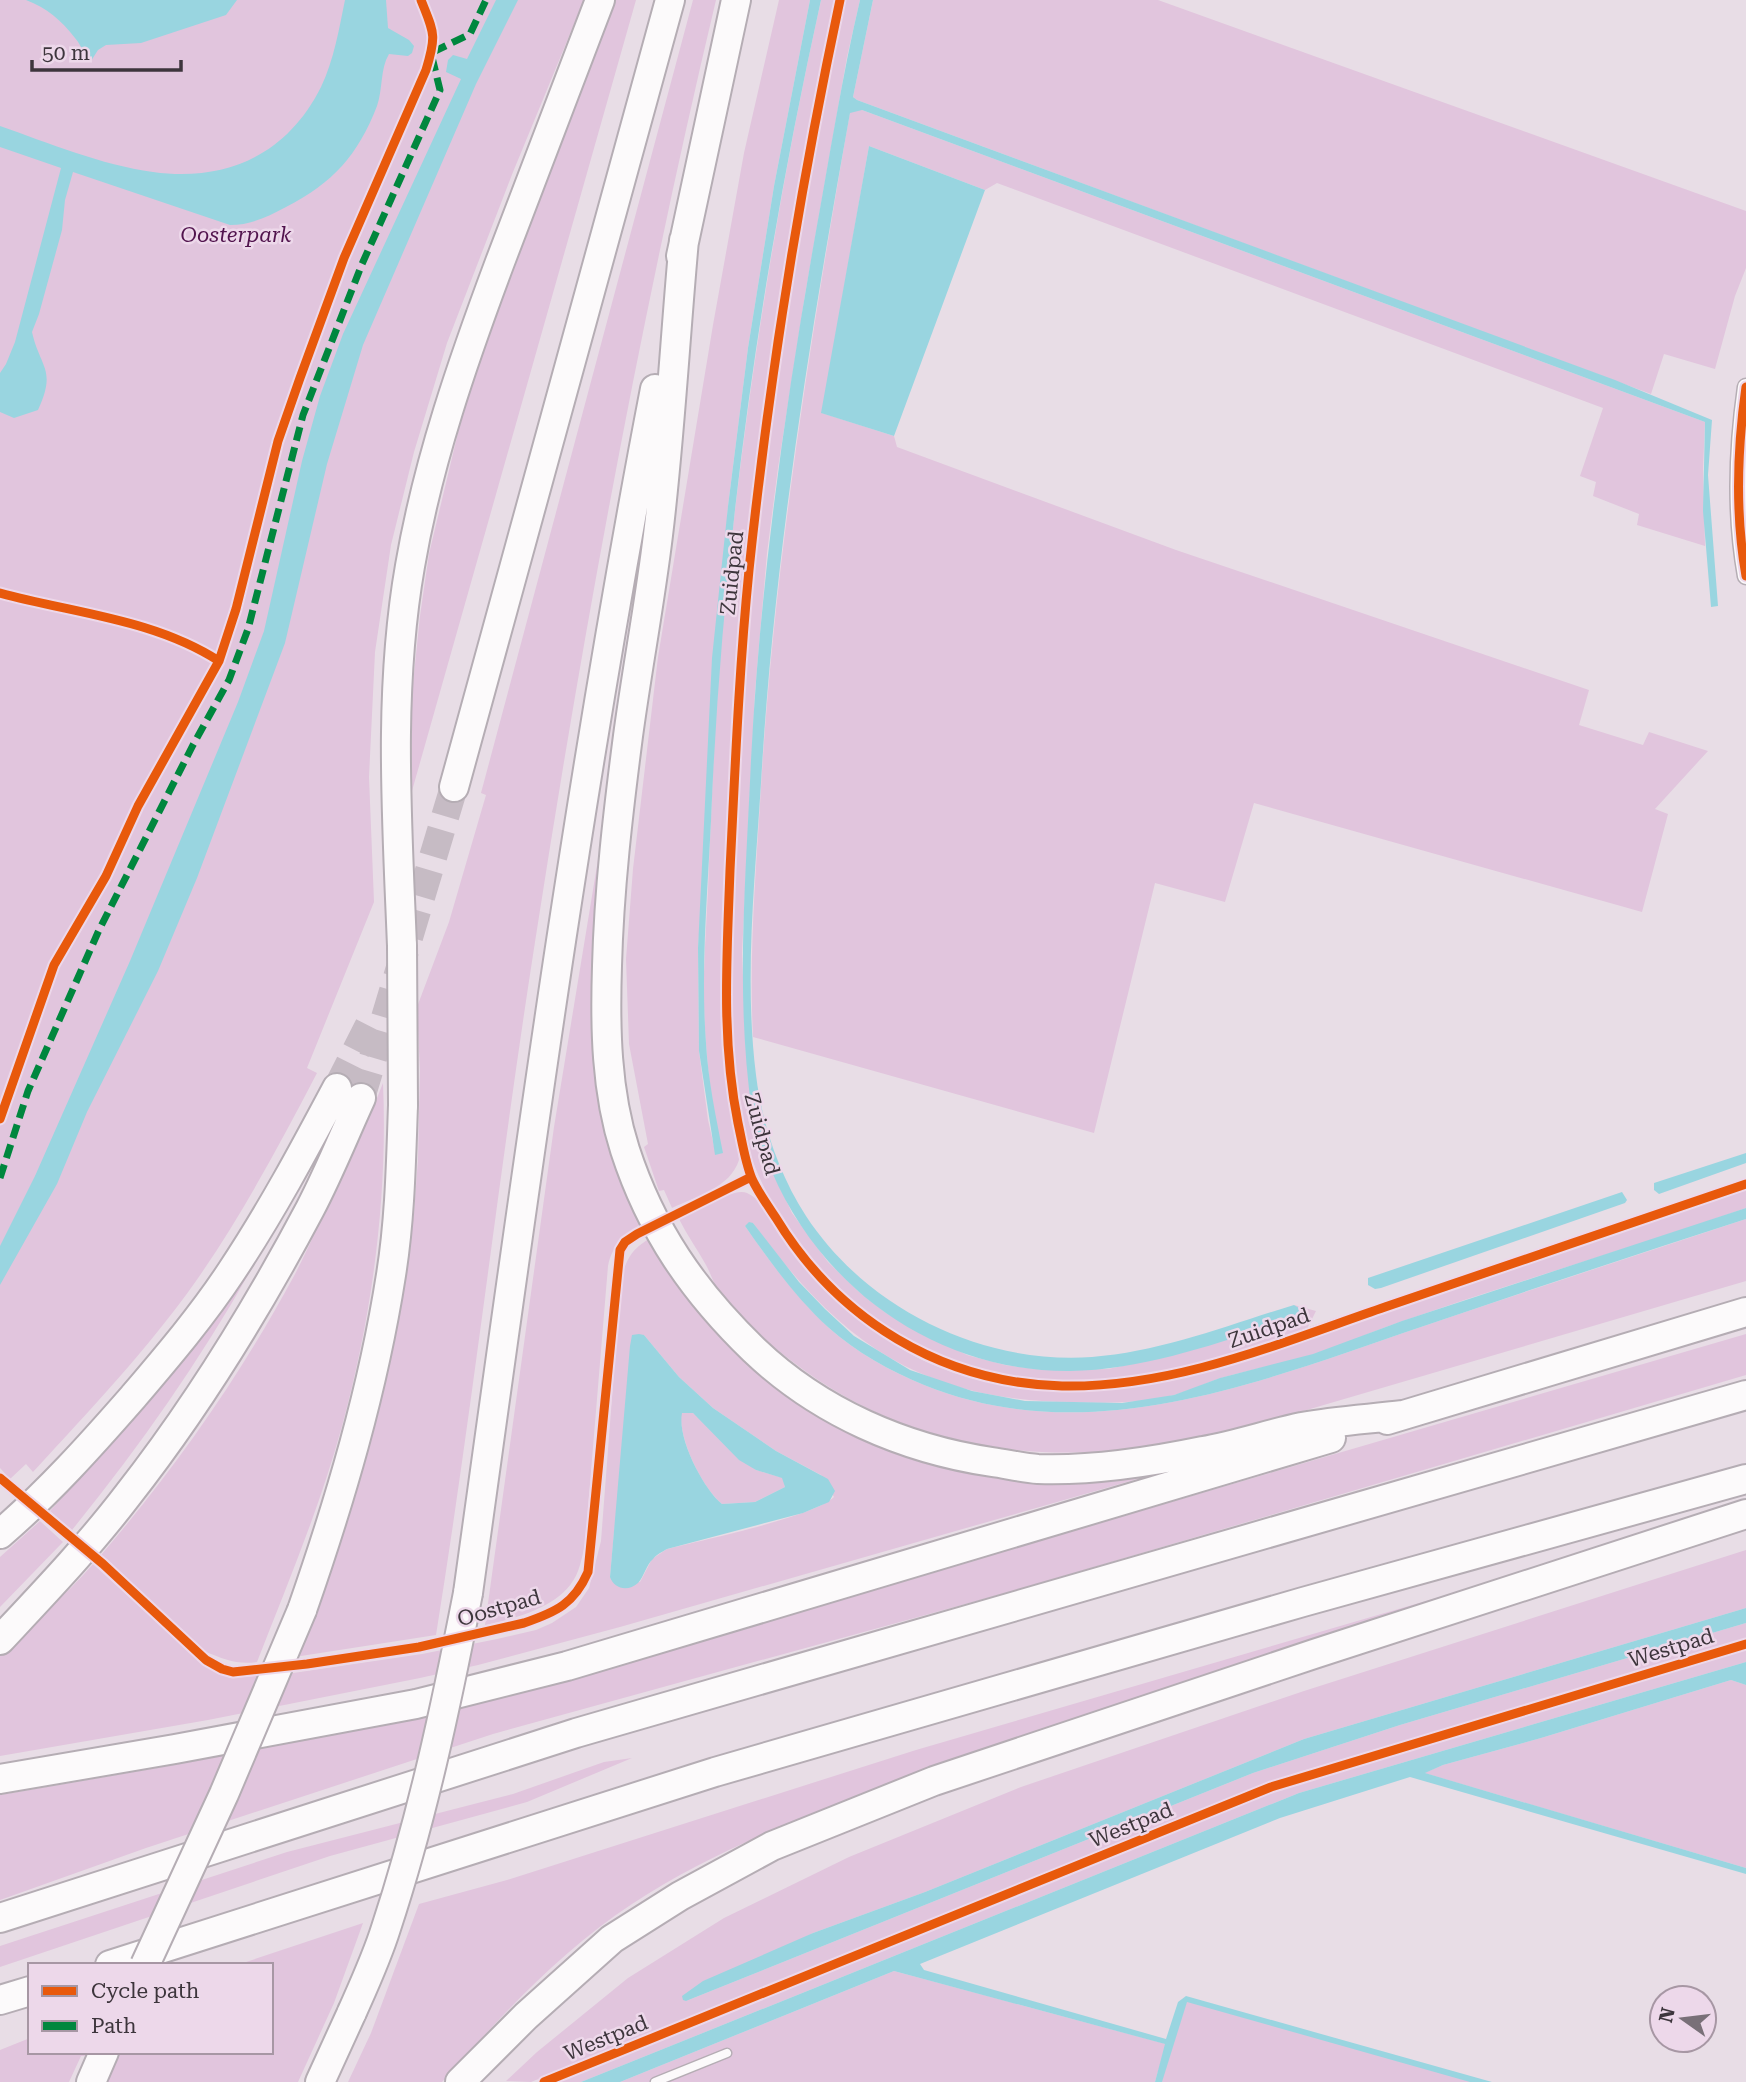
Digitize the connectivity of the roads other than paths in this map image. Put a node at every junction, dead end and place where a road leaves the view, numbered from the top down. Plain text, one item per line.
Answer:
1 (600, 0) edge
2 (670, 0) edge
3 (736, 0) edge
4 (684, 240) junction
5 (1746, 387) edge
6 (1746, 576) edge
7 (454, 787) tunnel mouth
8 (1746, 1184) edge
9 (1746, 1311) edge
10 (1303, 1335) dead end
11 (1746, 1395) edge
12 (1403, 1415) junction
13 (1746, 1479) edge
14 (1746, 1514) edge
15 (7, 1528) edge
16 (0, 1640) edge
17 (0, 1779) edge
18 (0, 1918) edge
19 (116, 1963) edge
20 (146, 1963) edge
21 (28, 1992) edge
22 (0, 2000) edge
23 (727, 2053) dead end
24 (103, 2054) edge
25 (91, 2082) edge
26 (320, 2082) edge
27 (460, 2082) edge
28 (655, 2082) edge

1 - 20 highway, bridge
2 - 7 highway
3 - 4 highway
4 - 12 highway
4 - 26 highway, bridge
5 - 6 street
8 - 10 lane, Zuidpad
9 - 12 highway
11 - 18 highway
12 - 17 highway
13 - 19 highway
14 - 27 highway
15 - 16 highway
21 - 22 highway
23 - 28 lane
24 - 25 highway

